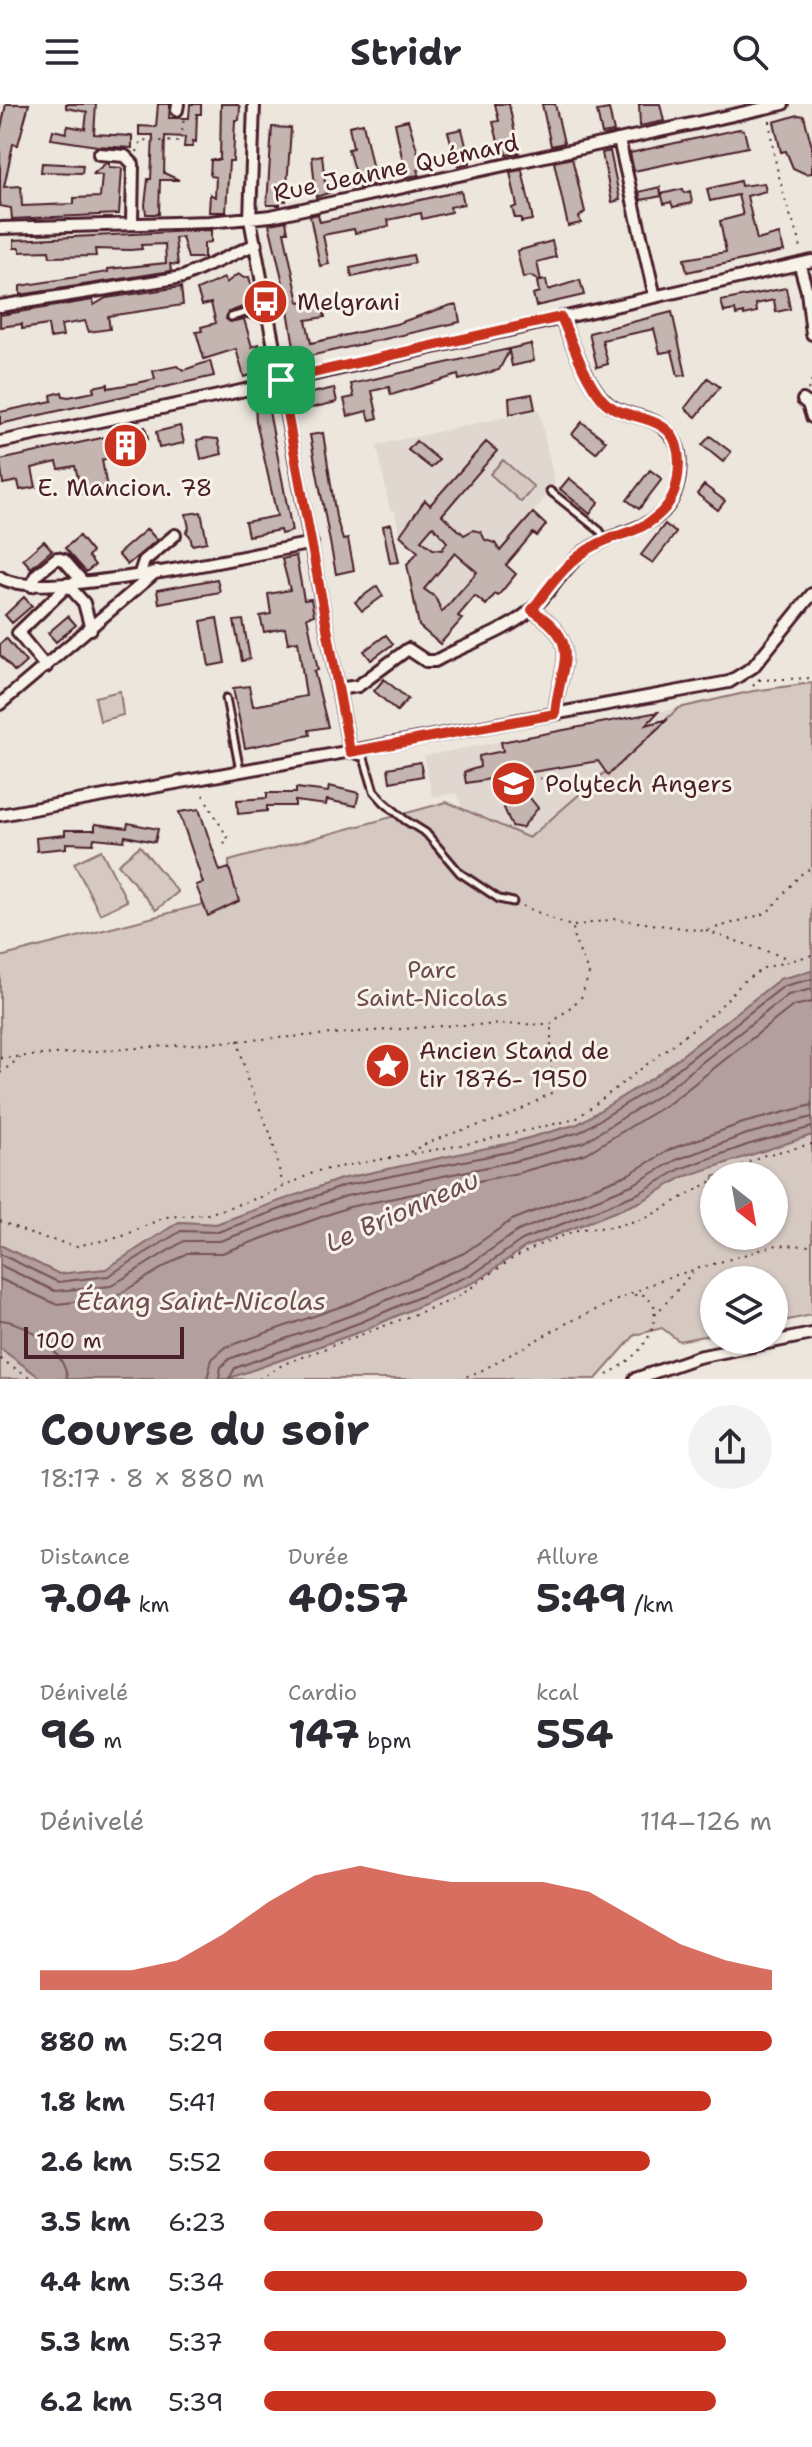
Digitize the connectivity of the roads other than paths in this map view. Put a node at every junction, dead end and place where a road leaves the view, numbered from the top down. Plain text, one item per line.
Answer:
1 (254, 104) edge
2 (783, 104) edge
3 (619, 140) junction
4 (99, 154) dead end
5 (250, 219) junction
6 (132, 223) junction
7 (0, 228) edge
8 (256, 244) junction
9 (805, 261) edge
10 (655, 297) junction
11 (0, 306) edge
12 (231, 317) dead end
13 (561, 317) junction
14 (270, 319) junction
15 (812, 334) edge
16 (281, 380) junction
17 (803, 400) dead end
18 (812, 417) edge
19 (0, 442) edge
20 (550, 491) dead end
21 (175, 535) dead end
22 (606, 540) junction
23 (312, 543) junction
24 (157, 570) junction
25 (140, 573) junction
26 (0, 577) edge
27 (83, 582) junction
28 (68, 585) junction
29 (32, 586) junction
30 (812, 594) edge
31 (532, 610) junction
32 (91, 629) junction
33 (46, 667) junction
34 (338, 689) junction
35 (226, 698) dead end
36 (0, 704) edge
37 (555, 714) junction
38 (350, 752) junction
39 (240, 772) junction
40 (0, 815) edge
41 (513, 902) road end
42 (812, 1334) edge
43 (635, 1379) edge

1 - 5 street
2 - 3 street, Rue Jeanne Quémard
3 - 5 street, Rue Jeanne Quémard
3 - 10 street
4 - 6 street
5 - 6 street, Rue Jeanne Quémard
5 - 8 street
6 - 7 street, Rue Jeanne Quémard
8 - 11 street
8 - 14 street
9 - 10 street
9 - 15 street
10 - 13 street
12 - 14 lane
13 - 16 street
13 - 22 street
14 - 16 street
16 - 19 street
16 - 23 street
17 - 18 street
20 - 22 lane
21 - 25 street
22 - 31 street
23 - 24 street
23 - 34 street
24 - 25 street
24 - 32 street
25 - 27 street
26 - 29 street
27 - 28 street
27 - 29 street
28 - 29 street
28 - 32 street
28 - 33 street
30 - 37 street
31 - 34 street
31 - 37 street
32 - 33 street
33 - 36 street
34 - 38 street
35 - 39 lane
37 - 38 street
38 - 39 street
38 - 41 lane
39 - 40 street
42 - 43 street

